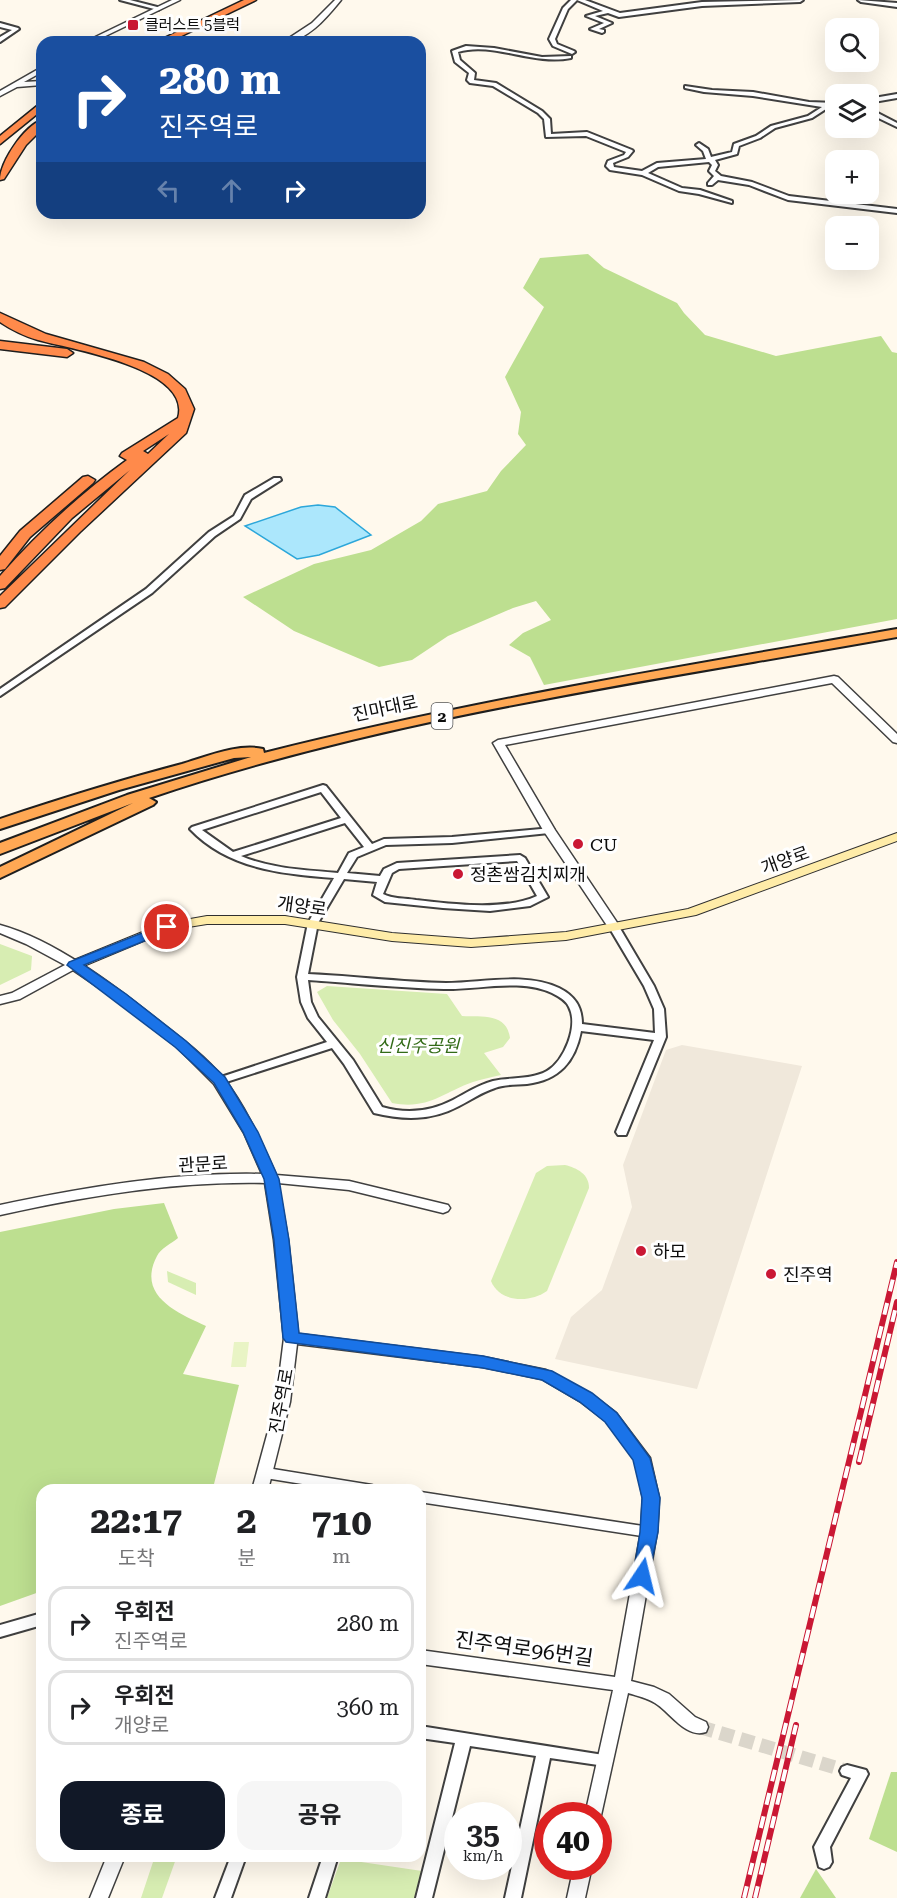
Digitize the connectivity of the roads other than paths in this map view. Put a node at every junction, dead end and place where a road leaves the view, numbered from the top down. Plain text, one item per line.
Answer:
1 (123, 0) edge
2 (177, 0) edge
3 (233, 0) edge
4 (251, 0) edge
5 (338, 0) edge
6 (574, 0) edge
7 (580, 0) edge
8 (800, 0) edge
9 (861, 0) edge
10 (897, 5) edge
11 (158, 8) junction
12 (608, 11) junction
13 (0, 25) edge
14 (602, 31) dead end
15 (100, 36) edge
16 (156, 36) edge
17 (174, 36) edge
18 (297, 36) edge
19 (0, 40) edge
20 (36, 72) edge
21 (36, 83) edge
22 (14, 85) junction
23 (687, 87) dead end
24 (0, 94) edge
25 (897, 96) edge
26 (879, 99) edge
27 (825, 105) edge
28 (825, 107) edge
29 (36, 110) edge
30 (879, 116) edge
31 (36, 121) edge
32 (896, 125) edge
33 (36, 129) edge
34 (0, 141) edge
35 (699, 145) dead end
36 (0, 154) edge
37 (712, 160) junction
38 (643, 173) junction
39 (0, 177) edge
40 (718, 178) junction
41 (710, 184) dead end
42 (730, 202) dead end
43 (897, 211) edge
44 (0, 317) edge
45 (0, 344) edge
46 (0, 352) edge
47 (95, 357) junction
48 (133, 364) junction
49 (178, 422) junction
50 (278, 480) dead end
51 (0, 566) edge
52 (0, 585) edge
53 (0, 604) edge
54 (897, 627) edge
55 (897, 633) edge
56 (0, 693) edge
57 (897, 740) edge
58 (314, 745) junction
59 (262, 751) junction
60 (348, 819) junction
61 (0, 824) edge
62 (549, 830) junction
63 (897, 837) edge
64 (0, 841) edge
65 (370, 848) junction
66 (0, 849) edge
67 (232, 856) junction
68 (0, 873) edge
69 (340, 876) junction
70 (383, 879) junction
71 (313, 923) junction
72 (614, 927) junction
73 (0, 929) edge
74 (74, 965) junction
75 (302, 976) junction
76 (0, 1000) edge
77 (578, 1027) junction
78 (661, 1037) junction
79 (333, 1044) junction
80 (219, 1081) junction
81 (622, 1132) dead end
82 (272, 1179) junction
83 (443, 1208) dead end
84 (0, 1209) edge
85 (291, 1338) junction
86 (266, 1473) junction
87 (262, 1484) edge
88 (334, 1484) edge
89 (426, 1498) edge
90 (649, 1532) junction
91 (36, 1621) edge
92 (0, 1631) edge
93 (426, 1658) edge
94 (622, 1685) junction
95 (700, 1727) tunnel mouth
96 (426, 1733) edge
97 (464, 1739) junction
98 (544, 1751) junction
99 (605, 1760) junction
100 (847, 1771) dead end
101 (597, 1802) edge
102 (114, 1862) edge
103 (236, 1862) edge
104 (328, 1862) edge
105 (824, 1862) dead end
106 (580, 1880) edge
107 (99, 1898) edge
108 (223, 1898) edge
109 (316, 1898) edge
110 (424, 1898) edge
111 (513, 1898) edge
112 (576, 1898) edge

1 - 11 street
2 - 11 street
3 - 16 highway
4 - 17 highway
5 - 18 street
6 - 38 street
7 - 12 street
8 - 12 street
9 - 10 street
11 - 15 street
12 - 14 street
13 - 19 street
20 - 22 street
21 - 22 street
22 - 24 street
23 - 27 street
25 - 26 street
28 - 37 street
29 - 34 highway
30 - 32 street
31 - 36 highway
33 - 39 highway
35 - 37 street
37 - 38 street
37 - 40 street
38 - 42 street
40 - 41 street
40 - 43 street
44 - 48 highway
45 - 47 highway
45 - 48 highway
46 - 47 highway
47 - 49 highway
48 - 53 highway
49 - 51 highway
49 - 52 highway
50 - 56 street
54 - 59 highway, 진마대로 / 2
55 - 58 highway, 진마대로 / 2
57 - 62 street
58 - 66 highway, 진마대로 / 2
58 - 68 highway
59 - 61 highway
59 - 64 highway, 진마대로 / 2
60 - 65 street
60 - 67 street
60 - 67 street
62 - 65 street
62 - 72 street
63 - 72 main road, 개양로
65 - 69 street
67 - 69 street
69 - 70 street
69 - 71 street
70 - 70 street
71 - 72 main road, 개양로
71 - 74 main road, 개양로
71 - 75 street
72 - 78 street
73 - 74 street, 진주역로
74 - 76 street, 개양로
74 - 80 street, 진주역로
75 - 77 street
75 - 79 street
77 - 78 street
77 - 79 street
78 - 81 street
79 - 80 street
80 - 82 street, 진주역로
82 - 83 street, 관문로
82 - 84 street, 관문로
82 - 85 street, 진주역로
85 - 86 street, 진주역로
85 - 90 street
86 - 87 street, 진주역로
86 - 88 street
89 - 90 street
90 - 94 street
91 - 92 street
93 - 94 street, 진주역로96번길
94 - 95 street, 진주역로96번길
94 - 99 street
96 - 97 street
97 - 98 street
97 - 110 street
98 - 99 street
98 - 111 street
99 - 101 street
100 - 105 street
102 - 107 street
103 - 108 street
104 - 109 street
106 - 112 street

